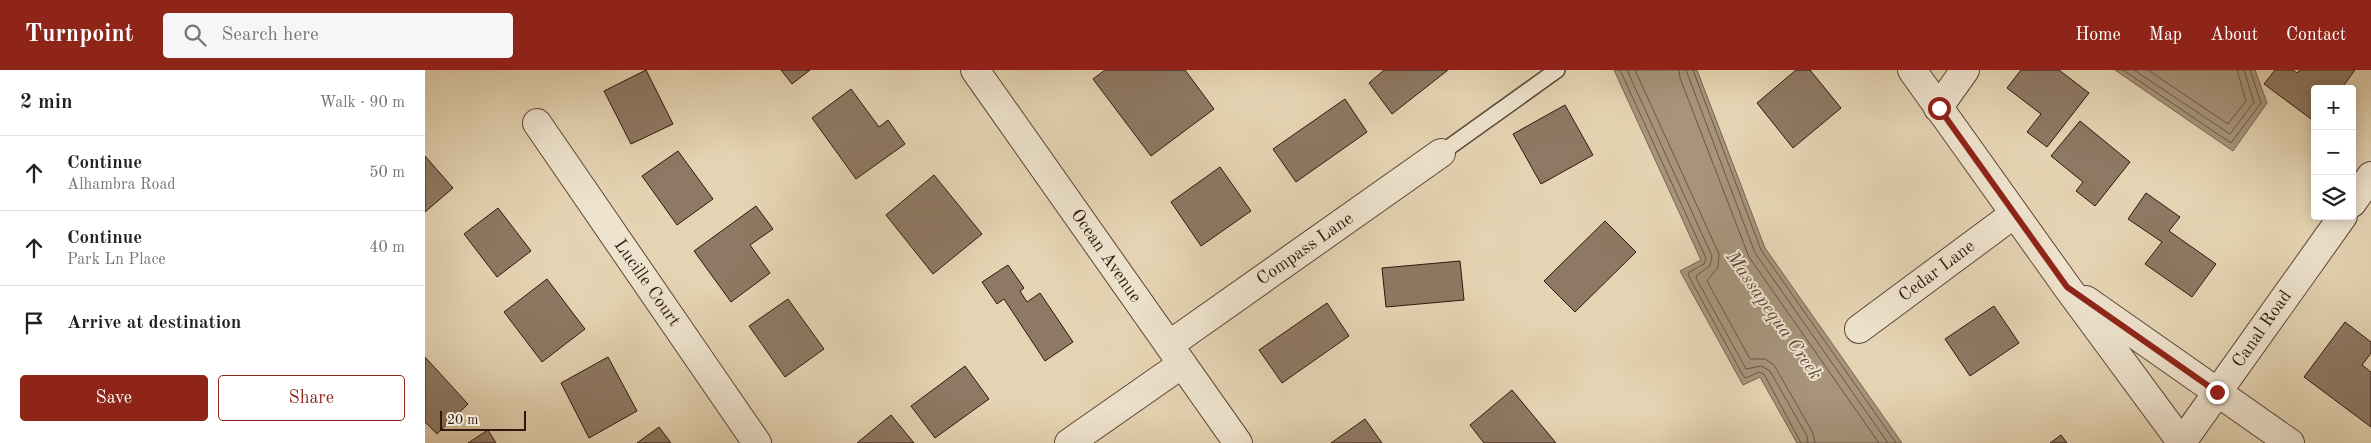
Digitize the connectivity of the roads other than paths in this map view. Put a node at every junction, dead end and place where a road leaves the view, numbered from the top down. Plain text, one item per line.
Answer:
1 (975, 70) edge
2 (1557, 70) edge
3 (1912, 70) edge
4 (1965, 70) edge
5 (1939, 108) junction
6 (537, 123) dead end
7 (1441, 154) joint
8 (2371, 176) edge
9 (2356, 197) edge
10 (2014, 214) junction
11 (2340, 220) edge
12 (2067, 287) junction
13 (1859, 328) dead end
14 (1176, 355) junction
15 (2217, 392) junction
16 (757, 443) edge
17 (1069, 443) edge
18 (1238, 443) edge
19 (2182, 443) edge
20 (2289, 443) edge

1 - 14 street, Ocean Avenue
2 - 7 lane
3 - 5 street
4 - 5 street
5 - 10 street
6 - 16 street, Lucille Court
7 - 14 street, Compass Lane
8 - 9 street
10 - 12 street
10 - 13 street, Cedar Lane
11 - 15 street, Canal Road
12 - 15 street
12 - 19 street
14 - 17 street, Compass Lane
14 - 18 street, Ocean Avenue
15 - 19 street, Canal Road
15 - 20 street

